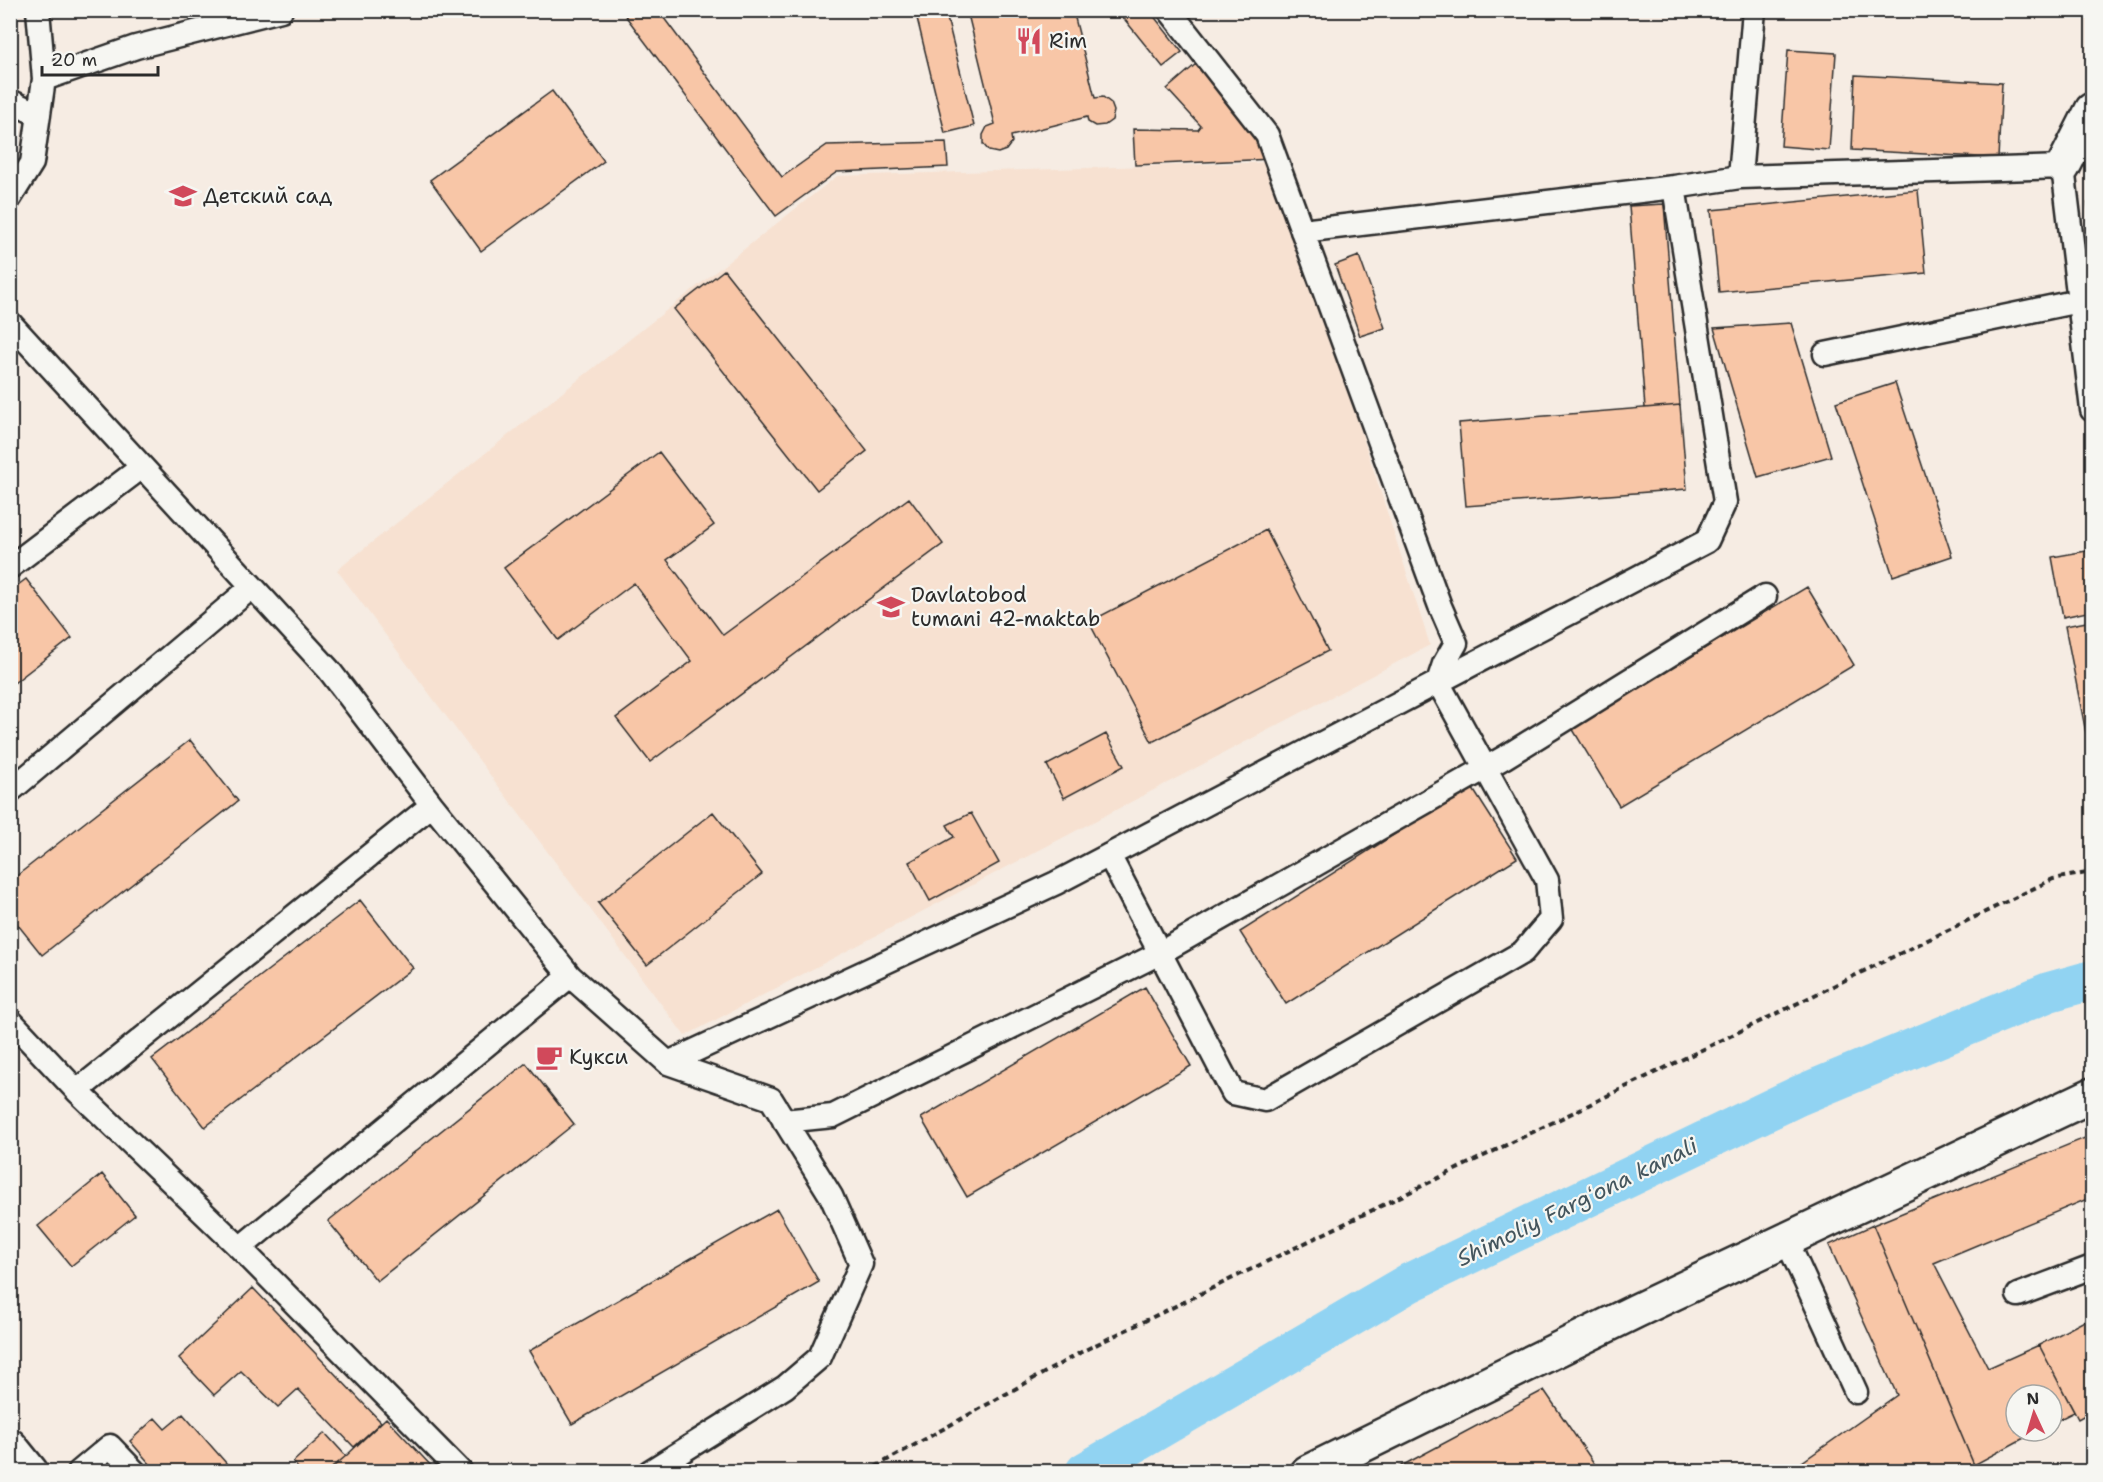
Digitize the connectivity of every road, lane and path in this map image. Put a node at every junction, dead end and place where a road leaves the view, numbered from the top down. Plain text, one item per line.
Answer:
1 (38, 10) edge
2 (280, 10) edge
3 (1170, 10) edge
4 (1754, 10) edge
5 (44, 80) junction
6 (10, 101) edge
7 (2092, 110) edge
8 (39, 115) junction
9 (2063, 167) junction
10 (1740, 177) junction
11 (1674, 187) junction
12 (10, 198) edge
13 (1302, 231) junction
14 (2079, 301) junction
15 (10, 323) edge
16 (1825, 354) dead end
17 (2092, 410) edge
18 (142, 466) junction
19 (10, 567) edge
20 (252, 587) junction
21 (1765, 596) dead end
22 (1438, 682) junction
23 (1483, 769) junction
24 (10, 791) edge
25 (432, 805) junction
26 (1109, 855) junction
27 (2092, 872) edge
28 (1160, 953) junction
29 (570, 976) junction
30 (10, 1020) edge
31 (668, 1063) junction
32 (77, 1091) junction
33 (2092, 1095) edge
34 (784, 1121) junction
35 (1786, 1239) junction
36 (240, 1248) junction
37 (2092, 1267) edge
38 (2018, 1295) dead end
39 (1856, 1392) dead end
40 (10, 1446) edge
41 (31, 1472) edge
42 (79, 1472) edge
43 (135, 1472) edge
44 (460, 1472) edge
45 (649, 1472) edge
46 (866, 1472) edge
47 (1308, 1472) edge

1 - 5 lane
2 - 5 lane
3 - 13 lane
4 - 10 lane
5 - 8 lane
6 - 8 lane
7 - 9 main road
8 - 12 lane
9 - 10 lane
9 - 14 lane
10 - 11 lane
11 - 13 lane
11 - 22 lane
13 - 22 lane
14 - 16 lane
14 - 17 lane
15 - 18 lane
18 - 19 lane
18 - 20 lane
20 - 24 lane
20 - 25 lane
21 - 23 lane
22 - 23 lane
22 - 26 lane
23 - 28 lane
23 - 28 lane
25 - 29 lane
25 - 32 lane
26 - 28 lane
26 - 31 lane
27 - 46 path
28 - 34 lane
29 - 31 lane
29 - 36 lane
30 - 32 lane
31 - 34 lane
32 - 36 lane
33 - 35 main road
34 - 45 lane
35 - 39 lane
35 - 47 main road
36 - 44 lane
37 - 38 lane
40 - 41 main road
42 - 43 lane

